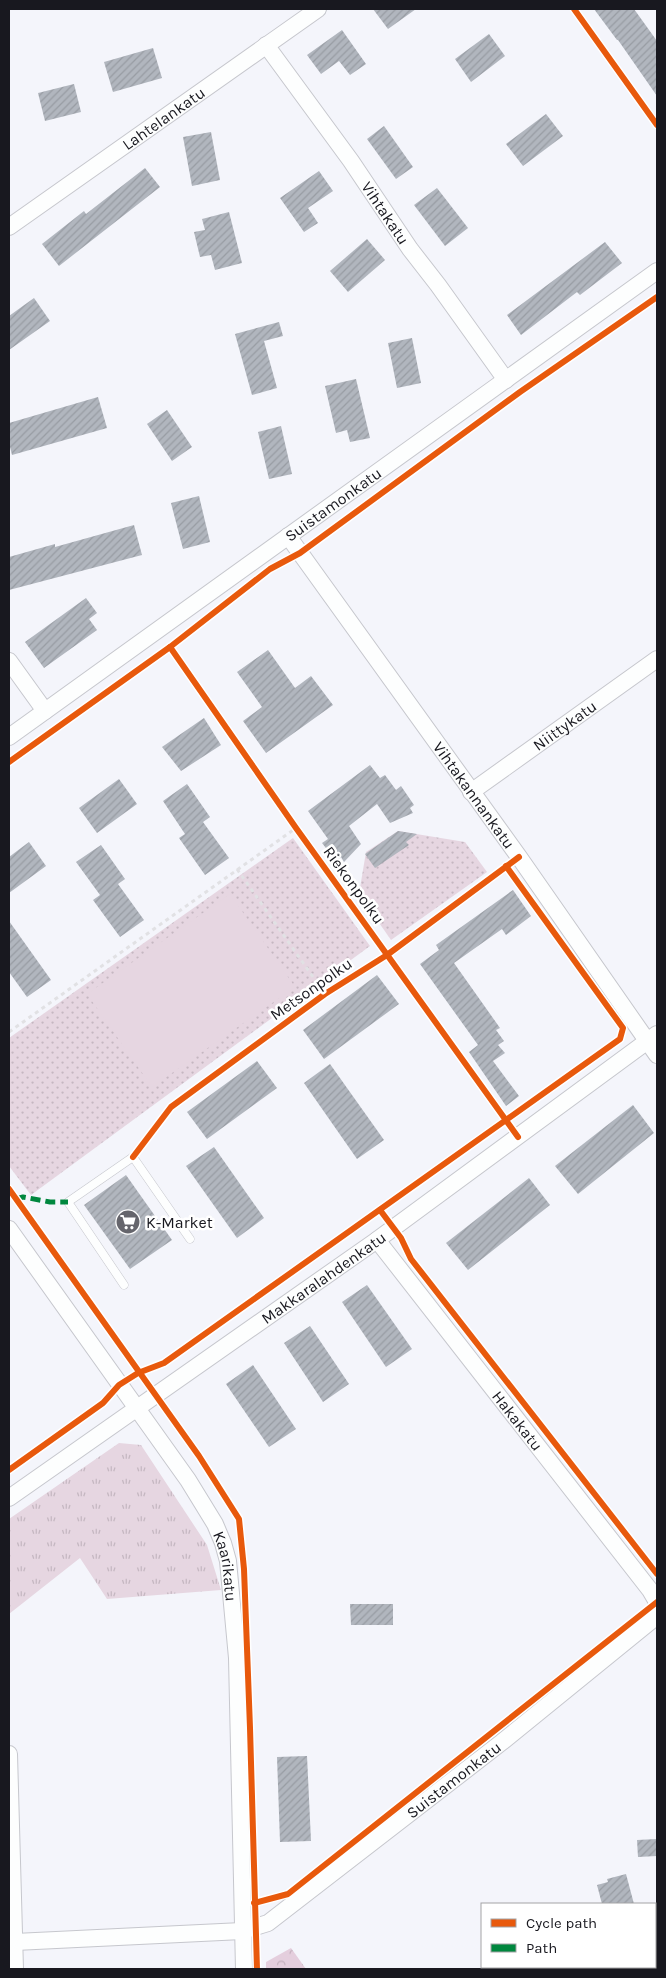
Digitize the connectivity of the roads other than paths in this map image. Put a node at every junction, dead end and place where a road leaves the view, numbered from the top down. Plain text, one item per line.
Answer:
1 (318, 9) edge
2 (266, 45) junction
3 (9, 227) edge
4 (657, 271) edge
5 (506, 380) junction
6 (288, 536) junction
7 (657, 659) edge
8 (9, 661) edge
9 (45, 711) junction
10 (9, 737) edge
11 (471, 792) junction
12 (654, 1044) edge
13 (9, 1229) edge
14 (190, 1239) dead end
15 (377, 1240) junction
16 (124, 1285) dead end
17 (136, 1409) junction
18 (9, 1498) edge
19 (657, 1602) edge
20 (657, 1616) edge
21 (9, 1754) edge
22 (242, 1931) junction
23 (15, 1942) junction
24 (15, 1969) edge
25 (244, 1969) edge

1 - 2 street, Lahtelankatu
2 - 3 street, Lahtelankatu
2 - 5 street, Vihtakatu
4 - 5 street, Suistamonkatu
5 - 6 street, Suistamonkatu
6 - 9 street, Suistamonkatu
6 - 11 street, Vihtakannankatu
7 - 11 street, Niittykatu
8 - 9 street
9 - 10 street, Suistamonkatu
11 - 12 street, Vihtakannankatu
12 - 15 street, Makkaralahdenkatu
13 - 17 street, Kaarikatu
14 - 16 lane
15 - 17 street, Makkaralahdenkatu
15 - 19 street, Hakakatu
17 - 18 street, Makkaralahdenkatu
17 - 22 street, Kaarikatu
20 - 22 street, Suistamonkatu
21 - 23 street
22 - 23 street, Suistamonkatu
22 - 25 street, Kaarikatu
23 - 24 street

